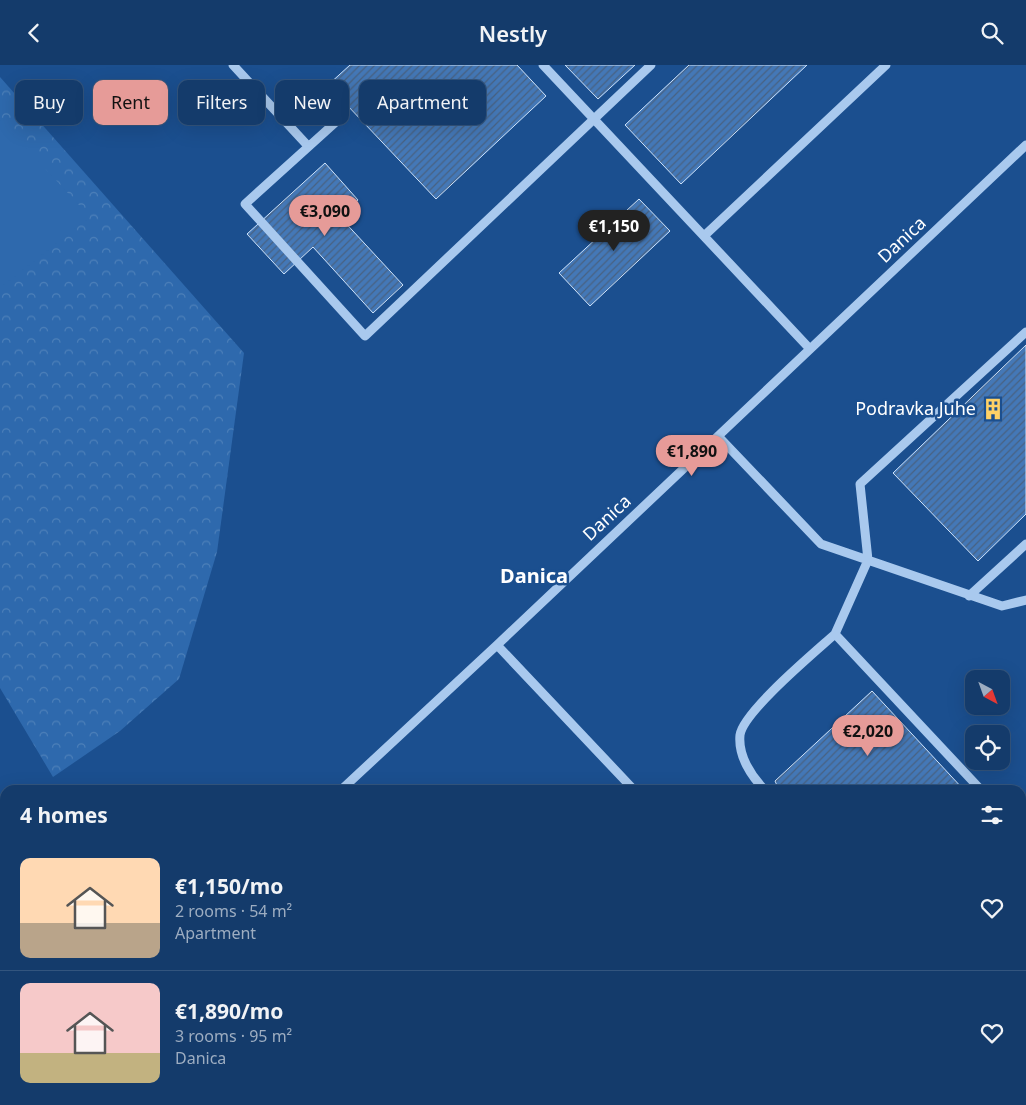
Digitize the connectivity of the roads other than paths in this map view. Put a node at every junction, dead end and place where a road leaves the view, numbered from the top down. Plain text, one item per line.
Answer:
1 (232, 65) edge
2 (543, 65) edge
3 (651, 65) edge
4 (886, 65) edge
5 (594, 119) junction
6 (332, 125) edge
7 (1026, 145) edge
8 (308, 146) junction
9 (704, 237) junction
10 (1026, 332) edge
11 (810, 349) junction
12 (718, 436) junction
13 (1026, 544) edge
14 (868, 561) junction
15 (969, 596) junction
16 (1026, 600) edge
17 (835, 634) junction
18 (497, 645) junction
19 (346, 785) edge
20 (629, 785) edge
21 (760, 785) edge
22 (976, 785) edge

1 - 8 street
2 - 5 street
3 - 5 street
4 - 9 street
5 - 8 street
5 - 9 street
6 - 8 street
7 - 11 street, Danica
9 - 11 street
10 - 14 street
11 - 12 street, Danica
12 - 14 street
12 - 18 street, Danica
13 - 15 street
14 - 15 street
14 - 17 street
15 - 16 street
17 - 21 street
17 - 22 street
18 - 19 street, Danica
18 - 20 street

